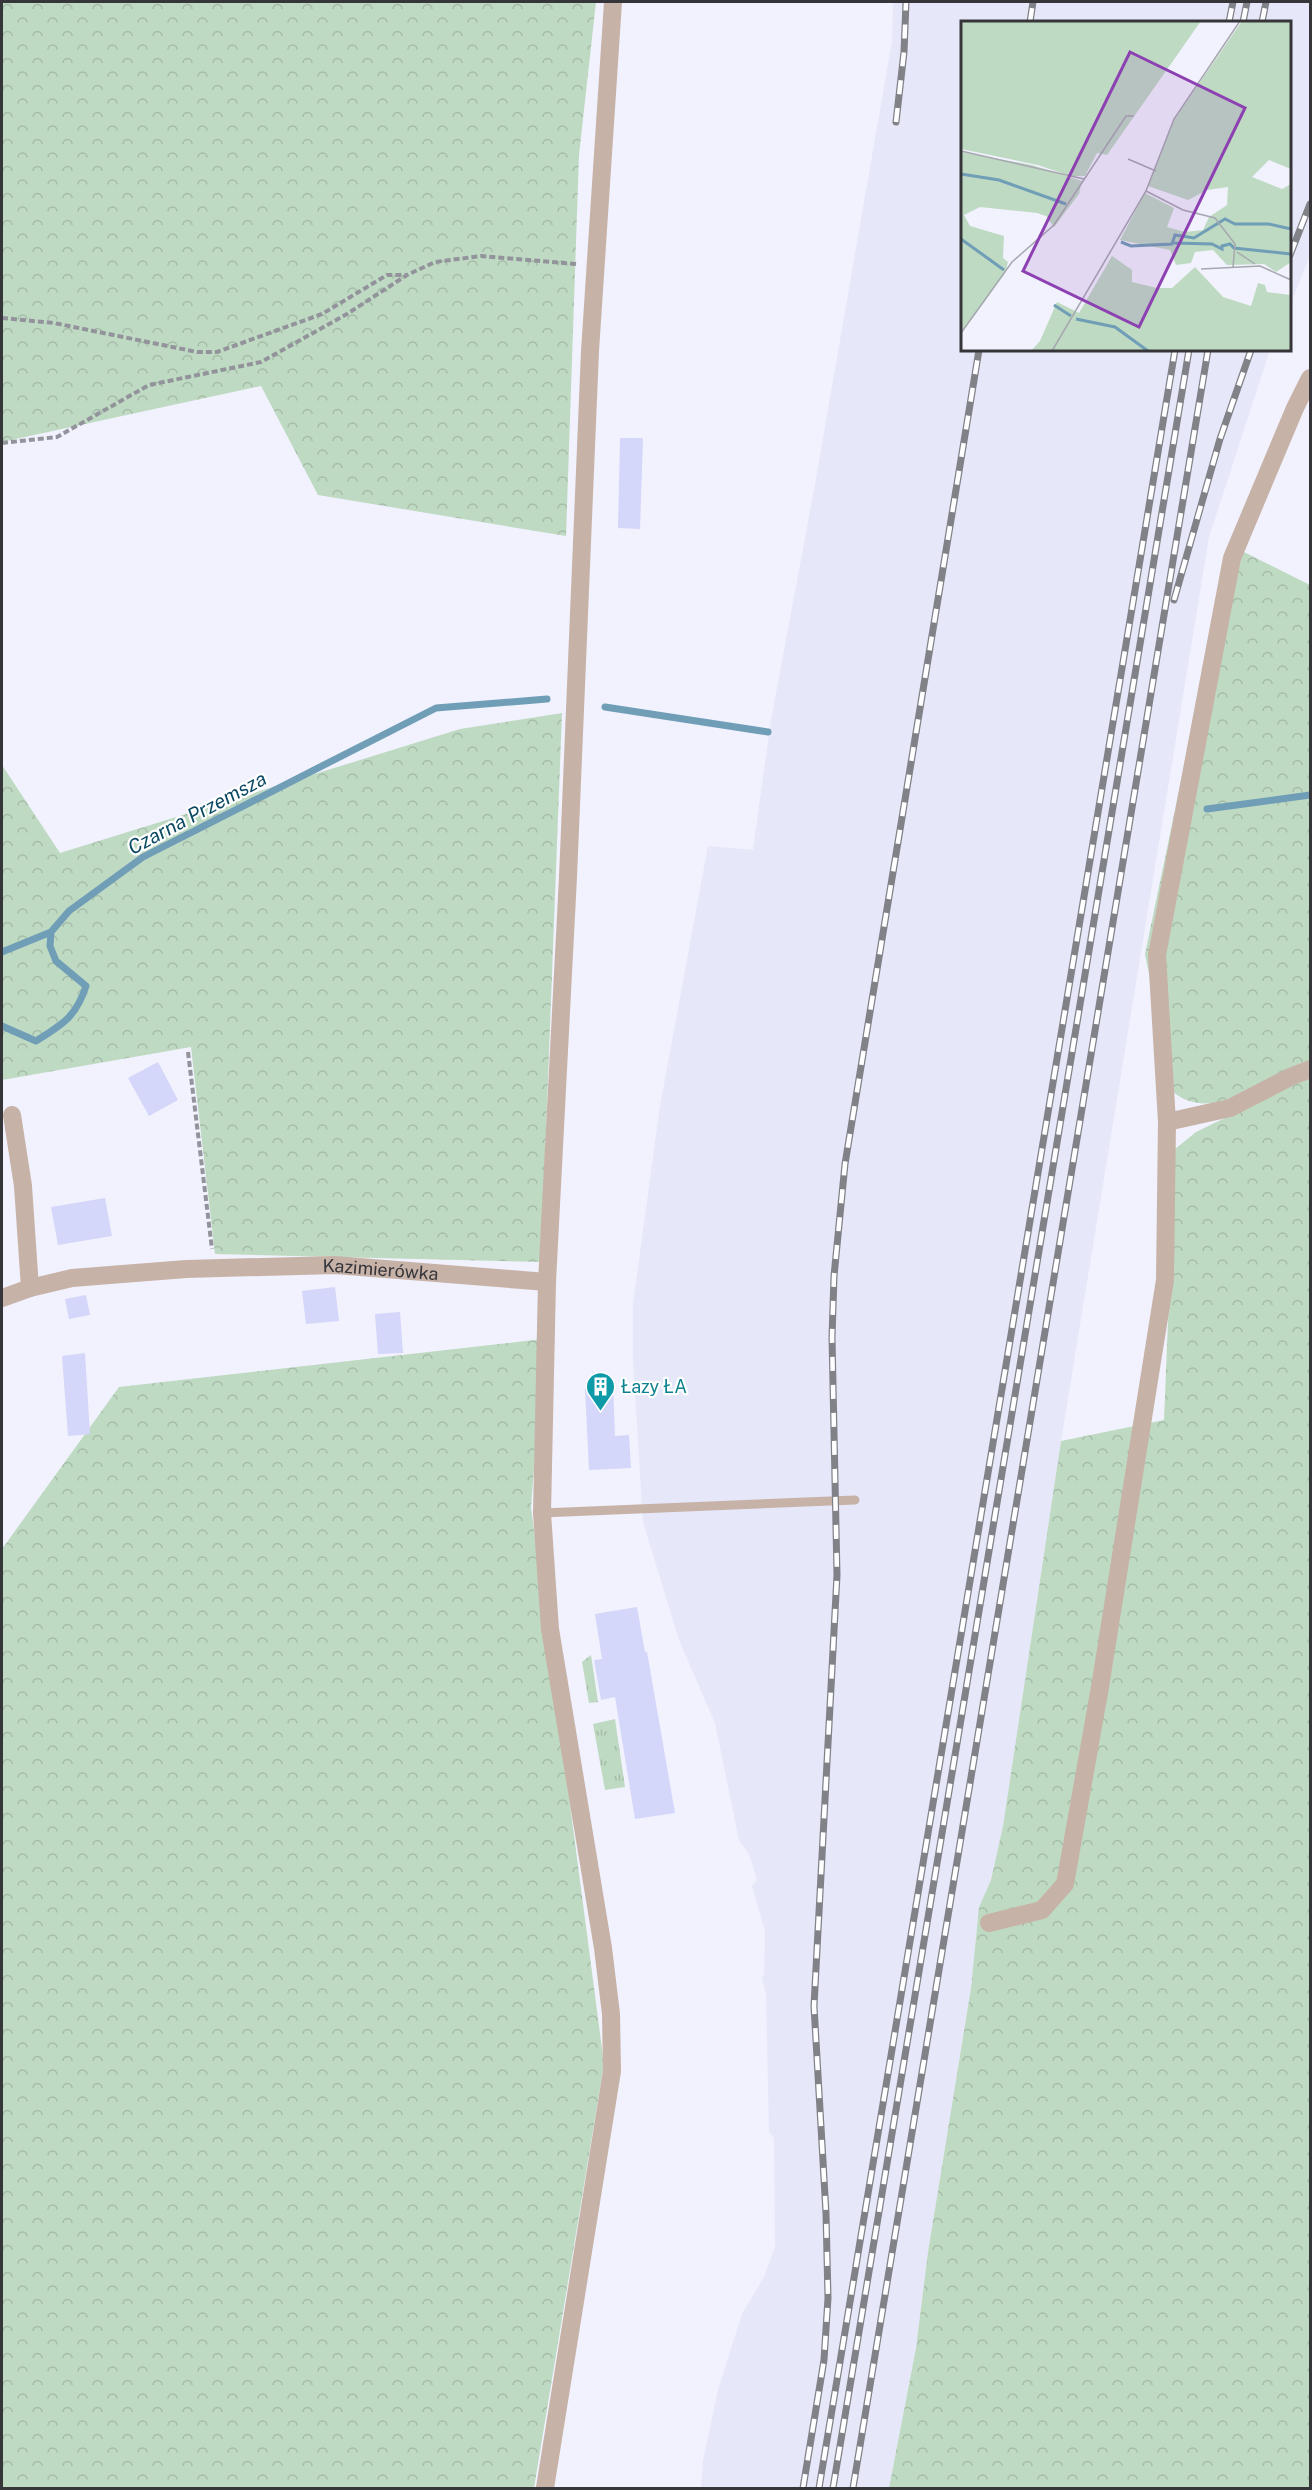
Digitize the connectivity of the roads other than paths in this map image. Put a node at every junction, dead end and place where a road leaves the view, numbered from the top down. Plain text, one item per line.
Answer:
1 (613, 2) edge
2 (1311, 378) edge
3 (1311, 1069) edge
4 (12, 1115) dead end
5 (1167, 1122) junction
6 (547, 1282) junction
7 (30, 1288) junction
8 (2, 1298) edge
9 (855, 1500) dead end
10 (542, 1513) junction
11 (989, 1923) dead end
12 (545, 2488) edge

1 - 6 street
2 - 5 street
3 - 5 street
4 - 7 street
5 - 11 street
6 - 7 street, Kazimierówka
6 - 10 street
7 - 8 street, Kazimierówka
9 - 10 lane
10 - 12 street

